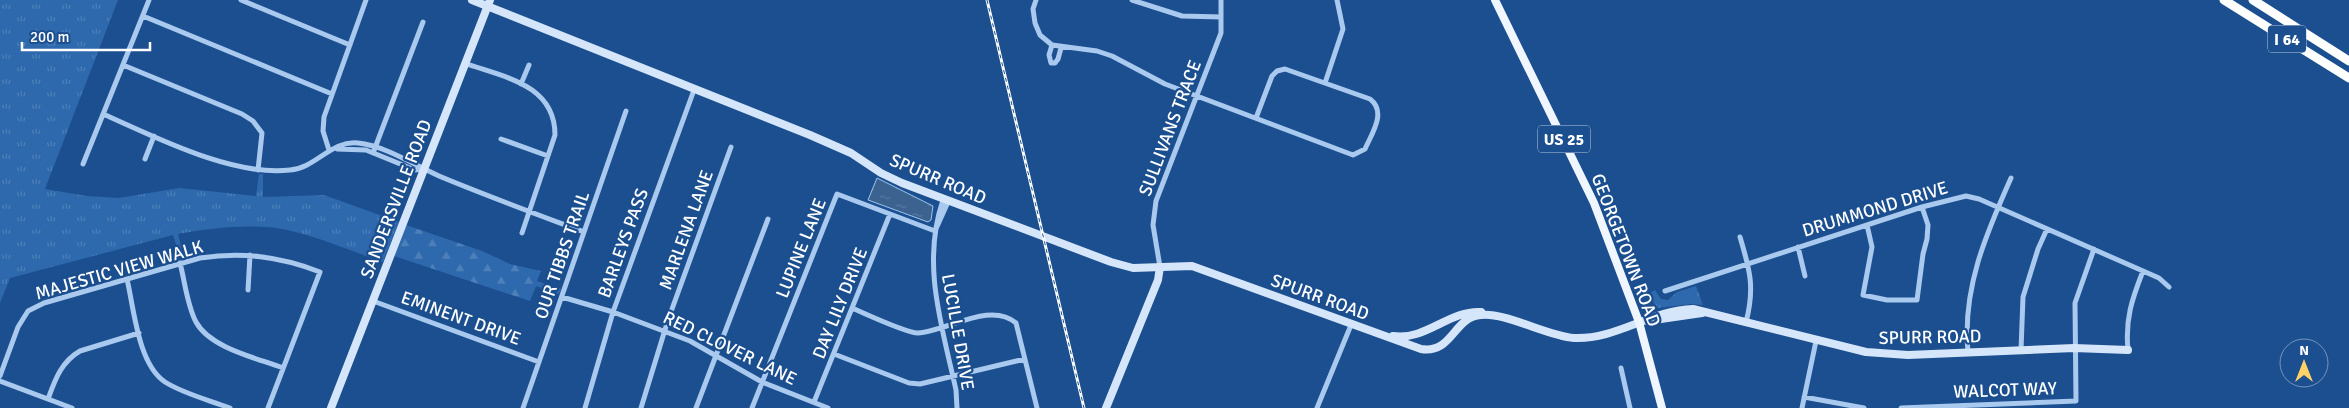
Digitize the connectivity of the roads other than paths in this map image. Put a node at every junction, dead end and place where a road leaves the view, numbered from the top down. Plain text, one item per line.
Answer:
1 (149, 0) edge
2 (241, 0) edge
3 (366, 0) edge
4 (472, 0) edge
5 (1036, 0) edge
6 (1132, 0) edge
7 (1220, 0) edge
8 (1337, 0) edge
9 (1495, 0) edge
10 (2224, 0) edge
11 (2253, 0) edge
12 (489, 3) edge
13 (143, 16) junction
14 (1221, 17) junction
15 (423, 22) dead end
16 (350, 45) junction
17 (1052, 45) junction
18 (1061, 48) junction
19 (2349, 61) edge
20 (464, 63) junction
21 (123, 65) junction
22 (528, 65) dead end
23 (2349, 78) edge
24 (1326, 83) junction
25 (521, 84) junction
26 (694, 90) junction
27 (332, 94) junction
28 (1197, 96) junction
29 (626, 111) dead end
30 (102, 114) junction
31 (1256, 118) junction
32 (154, 136) junction
33 (501, 139) dead end
34 (731, 147) dead end
35 (329, 150) junction
36 (374, 151) junction
37 (548, 156) junction
38 (145, 159) dead end
39 (83, 164) dead end
40 (424, 169) junction
41 (258, 170) junction
42 (2011, 178) dead end
43 (946, 201) junction
44 (1998, 206) junction
45 (1922, 207) junction
46 (528, 211) junction
47 (890, 214) junction
48 (768, 219) dead end
49 (1867, 225) junction
50 (2047, 229) junction
51 (935, 231) junction
52 (584, 232) junction
53 (522, 233) dead end
54 (1740, 237) dead end
55 (1798, 247) junction
56 (2094, 249) junction
57 (250, 255) junction
58 (180, 263) junction
59 (1748, 263) junction
60 (1160, 267) junction
61 (2143, 271) junction
62 (1805, 276) dead end
63 (127, 279) junction
64 (2169, 287) dead end
65 (248, 290) dead end
66 (1665, 291) dead end
67 (562, 297) junction
68 (373, 301) junction
69 (852, 308) junction
70 (613, 312) junction
71 (1505, 319) junction
72 (1639, 322) junction
73 (1746, 322) junction
74 (1351, 325) junction
75 (942, 326) junction
76 (666, 331) junction
77 (139, 333) junction
78 (1376, 334) junction
79 (1816, 341) junction
80 (2074, 348) junction
81 (2021, 350) junction
82 (2128, 350) joint
83 (1968, 352) junction
84 (715, 354) junction
85 (834, 354) junction
86 (1025, 359) junction
87 (539, 362) junction
88 (283, 368) junction
89 (1621, 368) dead end
90 (0, 376) edge
91 (953, 376) junction
92 (0, 381) edge
93 (762, 382) junction
94 (1804, 397) junction
95 (48, 399) junction
96 (814, 402) junction
97 (72, 408) edge
98 (230, 408) edge
99 (268, 408) edge
100 (331, 408) edge
101 (524, 408) edge
102 (585, 408) edge
103 (641, 408) edge
104 (696, 408) edge
105 (752, 408) edge
106 (828, 408) edge
107 (957, 408) edge
108 (1037, 408) edge
109 (1106, 408) edge
110 (1317, 408) edge
111 (1630, 408) edge
112 (1662, 408) edge
113 (1802, 408) edge
114 (1864, 408) edge
115 (1901, 408) edge

1 - 13 street
2 - 16 street
3 - 16 street
4 - 12 street, SPURR ROAD
5 - 17 street
6 - 14 street
7 - 14 street, SULLIVANS TRACE
8 - 24 street
9 - 72 main road, GEORGETOWN ROAD / US 25
10 - 23 highway, I 64
11 - 19 highway, I 64
12 - 20 street, SANDERSVILLE ROAD
12 - 26 street, SPURR ROAD
13 - 21 street
13 - 27 street
14 - 28 street, SULLIVANS TRACE
15 - 36 street
16 - 27 street
17 - 18 street
17 - 18 street
18 - 28 street
20 - 25 street
20 - 40 street, SANDERSVILLE ROAD
21 - 30 street
21 - 41 street
22 - 25 street
24 - 31 street
24 - 31 street
25 - 37 street
26 - 43 street, SPURR ROAD
26 - 70 street, BARLEYS PASS
27 - 35 street
28 - 31 street
28 - 60 street, SULLIVANS TRACE
29 - 52 street, OUR TIBBS TRAIL
30 - 32 street
30 - 39 street
32 - 38 street
32 - 41 street
33 - 37 street
34 - 76 street, MARLENA LANE
35 - 36 street
35 - 41 street
36 - 40 street
37 - 46 street
40 - 46 street
40 - 68 street, SANDERSVILLE ROAD
42 - 44 street
43 - 51 street, LUCILLE DRIVE
43 - 60 street, SPURR ROAD
44 - 45 street, DRUMMOND DRIVE
44 - 50 street, DRUMMOND DRIVE
44 - 83 street
45 - 49 street, DRUMMOND DRIVE
45 - 49 street
46 - 52 street
46 - 53 street
47 - 51 street, LUPINE LANE
47 - 69 street, DAY LILY DRIVE
47 - 93 street, LUPINE LANE
48 - 84 street
49 - 55 street, DRUMMOND DRIVE
50 - 56 street, DRUMMOND DRIVE
50 - 81 street
51 - 75 street, LUCILLE DRIVE
52 - 67 street, OUR TIBBS TRAIL
54 - 59 street
55 - 59 street, DRUMMOND DRIVE
55 - 62 street
56 - 61 street, DRUMMOND DRIVE
56 - 80 street, WALCOT WAY
57 - 58 street, MAJESTIC VIEW WALK
57 - 65 street
57 - 88 street, MAJESTIC VIEW WALK
58 - 63 street, MAJESTIC VIEW WALK
58 - 88 street
59 - 66 street, DRUMMOND DRIVE
59 - 73 street
60 - 74 street, SPURR ROAD
60 - 109 street
61 - 64 street, DRUMMOND DRIVE
61 - 82 street
63 - 77 street
63 - 90 street, MAJESTIC VIEW WALK
67 - 70 street, RED CLOVER LANE
67 - 87 street, OUR TIBBS TRAIL
68 - 87 street, EMINENT DRIVE
68 - 100 street, SANDERSVILLE ROAD
69 - 75 street
69 - 85 street, DAY LILY DRIVE
70 - 76 street, RED CLOVER LANE
70 - 102 street, BARLEYS PASS
71 - 72 street, SPURR ROAD
71 - 78 street, SPURR ROAD
71 - 78 street, SPURR ROAD
72 - 73 street, SPURR ROAD
72 - 112 main road, GEORGETOWN ROAD / US 25
73 - 79 street, SPURR ROAD
74 - 78 street, SPURR ROAD
74 - 110 street
75 - 86 street
75 - 91 street, LUCILLE DRIVE
76 - 84 street, RED CLOVER LANE
76 - 103 street, MARLENA LANE
77 - 95 street
77 - 98 street
79 - 83 street, SPURR ROAD
79 - 94 street
80 - 81 street, SPURR ROAD
80 - 82 street, SPURR ROAD
80 - 115 street, WALCOT WAY
81 - 83 street, SPURR ROAD
84 - 93 street, RED CLOVER LANE
84 - 104 street
85 - 91 street
85 - 96 street, DAY LILY DRIVE
86 - 91 street
86 - 108 street
87 - 101 street, OUR TIBBS TRAIL
88 - 99 street, MAJESTIC VIEW WALK
89 - 111 street
91 - 107 street, LUCILLE DRIVE
92 - 95 street
93 - 96 street, RED CLOVER LANE
93 - 105 street
94 - 113 street
94 - 114 street
95 - 97 street
96 - 106 street, RED CLOVER LANE

